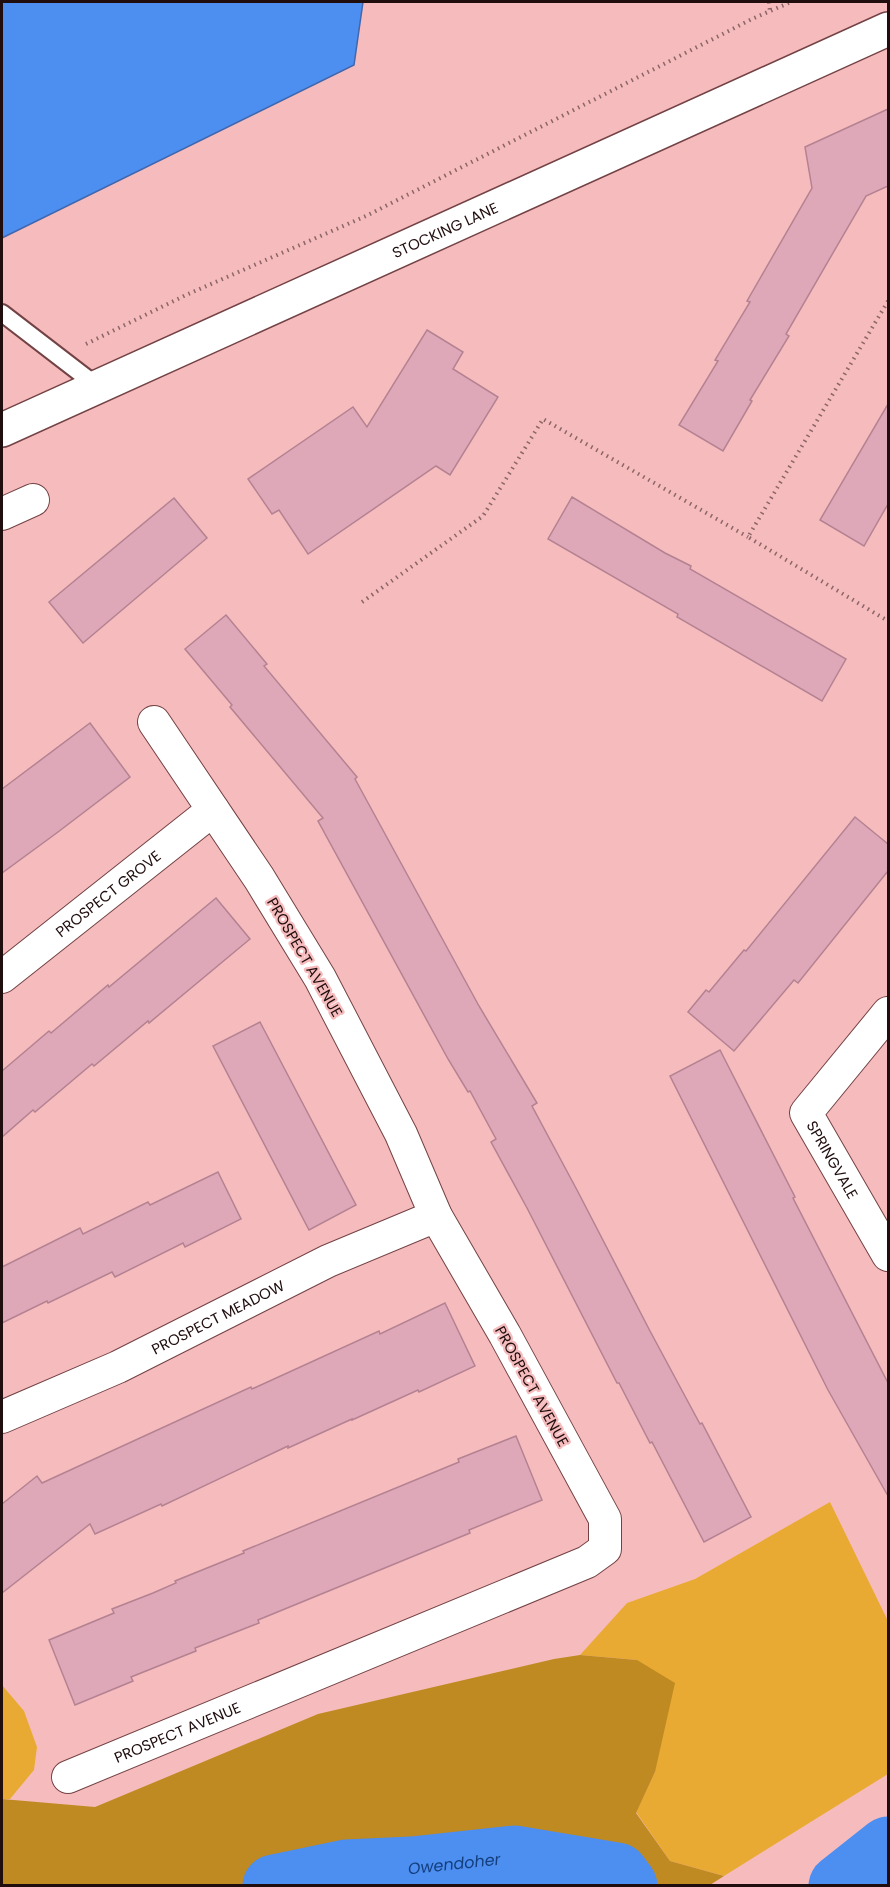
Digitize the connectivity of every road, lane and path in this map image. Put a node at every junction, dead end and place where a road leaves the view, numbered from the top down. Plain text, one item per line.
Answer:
1 (769, 2) edge
2 (791, 2) edge
3 (770, 12) junction
4 (888, 29) edge
5 (888, 301) edge
6 (2, 313) edge
7 (60, 356) junction
8 (97, 386) junction
9 (2, 430) edge
10 (33, 500) dead end
11 (2, 514) edge
12 (748, 537) junction
13 (362, 602) dead end
14 (888, 621) edge
15 (154, 722) dead end
16 (213, 810) junction
17 (2, 977) edge
18 (888, 1013) edge
19 (436, 1216) junction
20 (888, 1255) edge
21 (2, 1417) edge
22 (68, 1777) dead end

1 - 3 path
2 - 3 path
3 - 7 path
4 - 8 main road, STOCKING LANE
5 - 12 path
6 - 7 lane
7 - 8 lane
8 - 9 main road, STOCKING LANE
10 - 11 street
12 - 13 path
12 - 14 path
15 - 16 street, PROSPECT AVENUE
16 - 17 street, PROSPECT GROVE
16 - 19 street, PROSPECT AVENUE
18 - 20 street, SPRINGVALE
19 - 21 street, PROSPECT MEADOW
19 - 22 street, PROSPECT AVENUE

